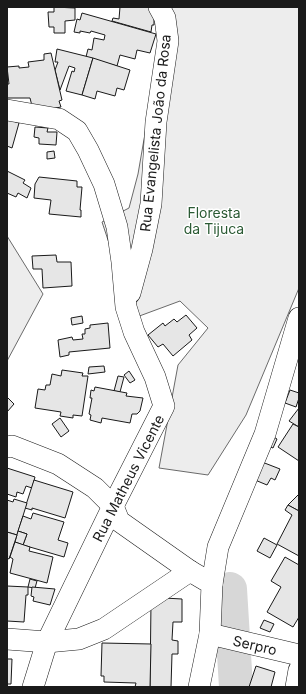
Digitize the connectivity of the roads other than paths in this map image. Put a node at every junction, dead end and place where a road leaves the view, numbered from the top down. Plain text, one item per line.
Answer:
1 (159, 7) edge
2 (7, 110) edge
3 (126, 307) junction
4 (299, 318) edge
5 (7, 447) edge
6 (113, 506) junction
7 (190, 571) junction
8 (212, 584) junction
9 (210, 634) junction
10 (7, 639) edge
11 (47, 642) junction
12 (299, 655) edge
13 (299, 670) edge
14 (33, 687) edge
15 (199, 687) edge
16 (296, 687) edge

1 - 3 street, Rua Evangelista João da Rosa
2 - 3 street, Rua Matheus Vicente
3 - 6 street, Rua Matheus Vicente
4 - 8 street
5 - 6 street
6 - 7 street
6 - 11 street, Rua Matheus Vicente
7 - 8 street
7 - 11 street
8 - 9 street
9 - 12 street, Serpro
9 - 15 street
10 - 11 street
11 - 14 street, Rua Matheus Vicente
13 - 16 street

